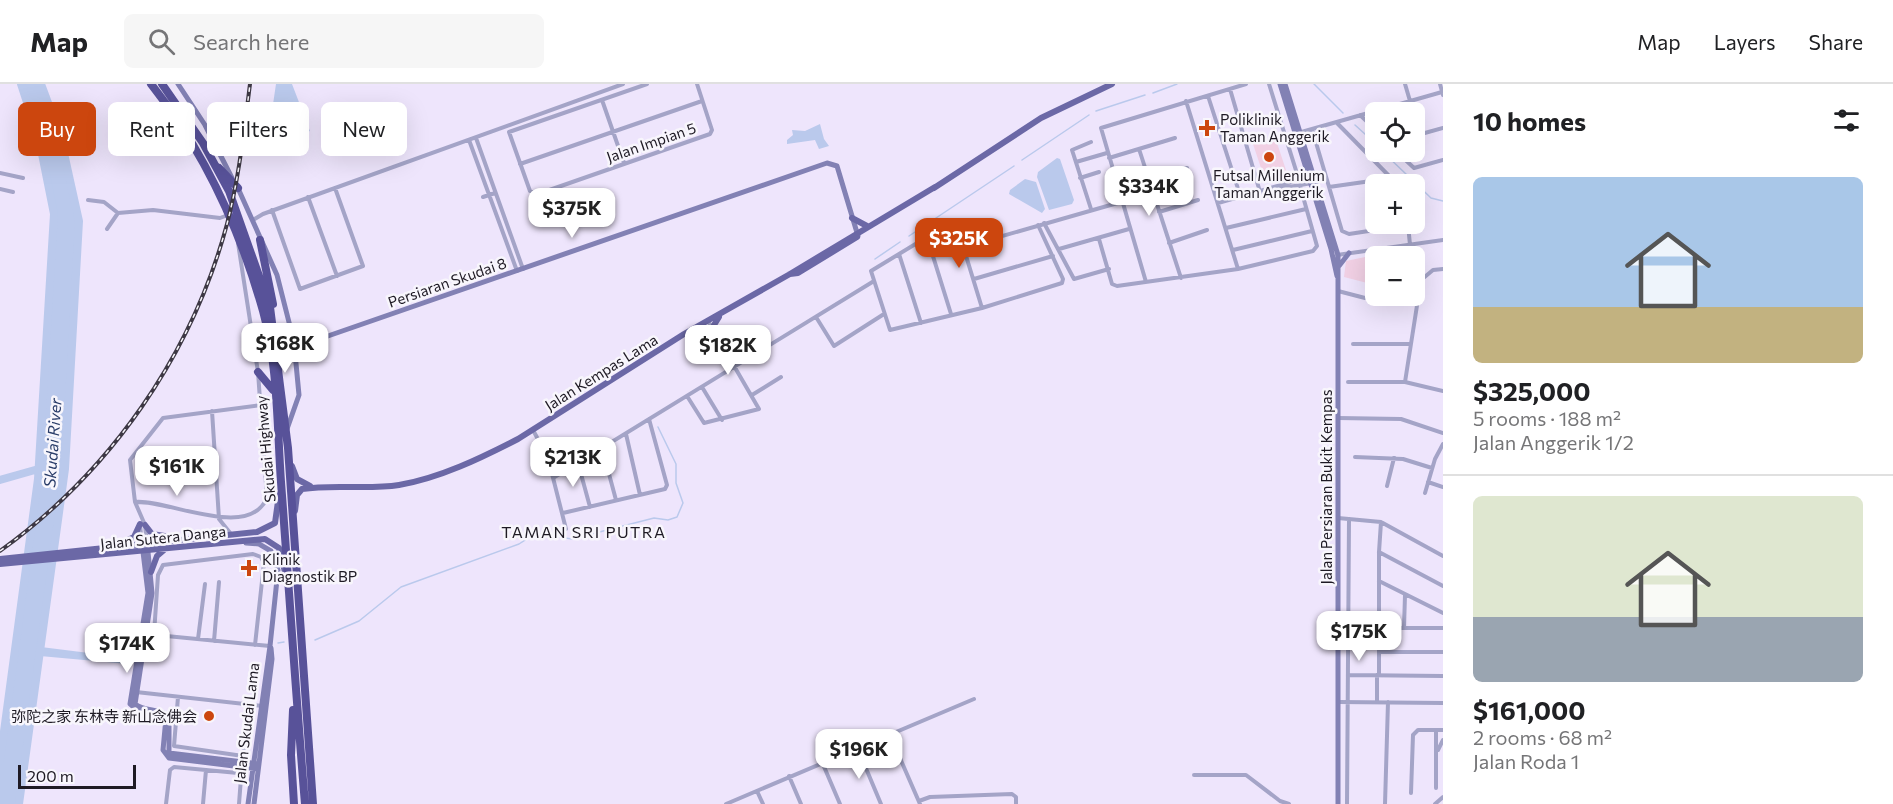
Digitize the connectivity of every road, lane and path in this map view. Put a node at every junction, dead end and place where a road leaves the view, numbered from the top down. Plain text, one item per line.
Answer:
1 (151, 84) edge
2 (162, 84) edge
3 (177, 84) edge
4 (623, 84) edge
5 (647, 84) edge
6 (697, 84) edge
7 (1112, 84) edge
8 (1246, 84) edge
9 (1269, 84) edge
10 (1280, 84) edge
11 (1285, 84) edge
12 (1405, 84) edge
13 (1440, 84) edge
14 (1230, 89) junction
15 (1443, 94) edge
16 (1208, 96) junction
17 (602, 100) junction
18 (702, 101) junction
19 (1410, 101) junction
20 (1186, 102) junction
21 (1360, 115) junction
22 (1365, 120) edge
23 (1337, 122) junction
24 (1443, 128) edge
25 (1311, 129) junction
26 (613, 132) junction
27 (1299, 133) junction
28 (1425, 133) edge
29 (476, 138) junction
30 (1175, 138) dead end
31 (469, 140) junction
32 (1091, 142) dead end
33 (1139, 149) junction
34 (1107, 153) junction
35 (1109, 158) junction
36 (1443, 160) edge
37 (1076, 162) junction
38 (1408, 162) edge
39 (214, 163) junction
40 (520, 164) junction
41 (624, 164) junction
42 (1187, 168) dead end
43 (1100, 172) dead end
44 (0, 173) edge
45 (1388, 174) edge
46 (23, 178) dead end
47 (1080, 178) junction
48 (1313, 179) junction
49 (1299, 180) junction
50 (1149, 181) junction
51 (1365, 182) edge
52 (1300, 186) junction
53 (935, 187) junction
54 (1329, 187) junction
55 (238, 188) junction
56 (334, 188) junction
57 (0, 189) edge
58 (13, 192) dead end
59 (1260, 192) junction
60 (495, 193) junction
61 (489, 195) junction
62 (308, 197) junction
63 (483, 197) dead end
64 (1241, 198) junction
65 (88, 200) dead end
66 (1198, 200) dead end
67 (1121, 202) junction
68 (1218, 203) junction
69 (1091, 209) junction
70 (1306, 209) junction
71 (272, 210) junction
72 (249, 211) junction
73 (1159, 212) junction
74 (118, 213) junction
75 (229, 214) junction
76 (263, 214) junction
77 (852, 218) junction
78 (252, 220) junction
79 (1044, 223) junction
80 (1038, 225) junction
81 (868, 226) junction
82 (1226, 228) junction
83 (107, 229) dead end
84 (1129, 229) junction
85 (1207, 230) dead end
86 (1312, 231) junction
87 (1365, 231) edge
88 (237, 233) junction
89 (857, 234) junction
90 (1409, 234) edge
91 (927, 237) junction
92 (1099, 239) junction
93 (260, 240) junction
94 (1443, 240) edge
95 (1169, 243) junction
96 (1410, 245) junction
97 (964, 247) junction
98 (1059, 249) junction
99 (1233, 250) junction
100 (899, 254) junction
101 (1349, 254) junction
102 (1335, 255) junction
103 (1053, 256) junction
104 (1338, 266) junction
105 (1109, 269) junction
106 (1239, 269) junction
107 (1443, 269) edge
108 (520, 270) junction
109 (337, 276) junction
110 (1181, 278) junction
111 (1337, 278) junction
112 (974, 279) junction
113 (874, 281) junction
114 (1146, 282) junction
115 (1338, 291) junction
116 (1365, 298) dead end
117 (739, 303) junction
118 (982, 308) junction
119 (884, 314) junction
120 (951, 314) junction
121 (816, 317) junction
122 (708, 321) junction
123 (924, 322) junction
124 (274, 330) junction
125 (715, 333) junction
126 (684, 334) junction
127 (313, 341) junction
128 (1353, 344) dead end
129 (1411, 344) junction
130 (735, 366) junction
131 (258, 372) junction
132 (781, 377) dead end
133 (1348, 382) dead end
134 (1405, 382) junction
135 (702, 387) junction
136 (274, 391) junction
137 (1443, 391) edge
138 (752, 395) junction
139 (687, 396) junction
140 (261, 405) junction
141 (212, 411) junction
142 (1338, 418) junction
143 (649, 419) junction
144 (722, 420) junction
145 (533, 429) junction
146 (286, 430) junction
147 (1443, 433) edge
148 (626, 434) junction
149 (1443, 444) edge
150 (602, 448) junction
151 (288, 454) junction
152 (1355, 457) dead end
153 (1394, 459) junction
154 (578, 463) junction
155 (1432, 468) junction
156 (281, 475) junction
157 (554, 478) junction
158 (1428, 482) junction
159 (1387, 486) dead end
160 (313, 487) junction
161 (1443, 487) edge
162 (1425, 493) dead end
163 (640, 495) junction
164 (616, 500) junction
165 (135, 502) junction
166 (590, 507) junction
167 (563, 513) junction
168 (1338, 518) junction
169 (219, 519) junction
170 (1349, 519) junction
171 (293, 520) junction
172 (142, 522) junction
173 (1381, 522) junction
174 (566, 529) dead end
175 (232, 534) junction
176 (187, 539) junction
177 (232, 542) junction
178 (145, 544) junction
179 (101, 549) junction
180 (165, 550) junction
181 (146, 552) junction
182 (1379, 552) junction
183 (59, 556) junction
184 (1443, 556) edge
185 (0, 559) edge
186 (23, 559) junction
187 (0, 564) edge
188 (150, 572) junction
189 (1379, 581) junction
190 (219, 582) dead end
191 (205, 584) dead end
192 (1443, 586) edge
193 (289, 593) junction
194 (1405, 595) junction
195 (1442, 613) edge
196 (1380, 628) junction
197 (1404, 628) junction
198 (1443, 628) edge
199 (146, 634) junction
200 (154, 634) junction
201 (198, 639) junction
202 (214, 640) junction
203 (255, 645) junction
204 (270, 646) junction
205 (1379, 652) junction
206 (1443, 652) edge
207 (137, 671) junction
208 (295, 675) junction
209 (1348, 675) junction
210 (1378, 675) junction
211 (1443, 675) edge
212 (133, 692) junction
213 (178, 697) junction
214 (974, 699) dead end
215 (1339, 702) junction
216 (1348, 702) junction
217 (1377, 702) junction
218 (1388, 702) junction
219 (1443, 703) edge
220 (249, 704) junction
221 (263, 707) junction
222 (1436, 730) junction
223 (1443, 730) edge
224 (889, 733) junction
225 (1443, 740) edge
226 (856, 747) junction
227 (1437, 752) junction
228 (242, 759) junction
229 (822, 762) junction
230 (256, 766) junction
231 (206, 770) junction
232 (1194, 775) dead end
233 (789, 776) junction
234 (1436, 788) dead end
235 (757, 791) junction
236 (1411, 793) dead end
237 (979, 796) junction
238 (1443, 798) edge
239 (920, 803) edge
240 (166, 804) edge
241 (203, 804) edge
242 (239, 804) edge
243 (248, 804) edge
244 (254, 804) edge
245 (294, 804) edge
246 (305, 804) edge
247 (313, 804) edge
248 (726, 804) edge
249 (763, 804) edge
250 (801, 804) edge
251 (840, 804) edge
252 (881, 804) edge
253 (979, 804) edge
254 (1016, 804) edge
255 (1289, 804) edge
256 (1338, 804) edge
257 (1347, 804) edge
258 (1385, 804) edge
259 (1435, 804) edge
260 (1440, 804) edge

1 - 75 highway, Skudai Highway
2 - 39 highway, Skudai Highway
3 - 55 street
4 - 29 street
5 - 17 street
6 - 18 street
7 - 53 main road, Jalan Kempas Lama
8 - 14 street
9 - 49 street
10 - 27 street, Jalan Persiaran Bukit Kempas
11 - 27 street, Jalan Persiaran Bukit Kempas
12 - 19 street
13 - 15 street
14 - 16 street
14 - 59 street
15 - 19 street
16 - 20 street
16 - 64 street
17 - 26 street
17 - 40 street
18 - 26 street
18 - 41 street, Jalan Impian 5
19 - 21 street
20 - 34 street
20 - 68 street
21 - 22 street
21 - 23 street
23 - 25 street
23 - 45 street
24 - 28 street
25 - 27 street
25 - 54 street
26 - 40 street
26 - 41 street
27 - 48 street, Jalan Persiaran Bukit Kempas
29 - 31 street
29 - 60 street
30 - 33 street
31 - 56 street
31 - 61 street
32 - 37 street
33 - 35 street
33 - 50 street
34 - 35 street
34 - 37 street
35 - 67 street
36 - 38 street
37 - 47 street
39 - 55 highway
39 - 124 highway, Skudai Highway
40 - 41 street, Jalan Impian 5
42 - 50 street
43 - 47 street
44 - 46 street
47 - 69 street
48 - 49 street
48 - 52 street
48 - 102 street, Jalan Persiaran Bukit Kempas
49 - 59 street
50 - 73 street
51 - 54 street
52 - 59 street
52 - 70 street
53 - 81 main road, Jalan Kempas Lama
53 - 89 main road, Jalan Kempas Lama
54 - 87 street
55 - 72 street
56 - 62 street
56 - 109 street
57 - 58 street
59 - 64 street
60 - 61 street
60 - 108 street
61 - 63 street
61 - 108 street
62 - 71 street
62 - 109 street
64 - 68 street
65 - 74 street
66 - 73 street
67 - 69 street
67 - 84 street
68 - 82 street
69 - 79 street
70 - 82 street
70 - 86 street
71 - 76 street
71 - 109 street
72 - 76 street
72 - 78 street
73 - 95 street
74 - 75 street
74 - 83 street
75 - 88 highway, Skudai Highway
76 - 78 street
77 - 81 main road
77 - 89 street
77 - 108 street, Persiaran Skudai 8
78 - 93 street
79 - 80 street
79 - 98 street
80 - 97 street
80 - 103 street
81 - 89 main road, Jalan Kempas Lama
82 - 99 street
84 - 92 street
84 - 114 street
85 - 95 street
86 - 99 street
86 - 106 street
88 - 131 street
88 - 136 highway, Skudai Highway
89 - 117 main road, Jalan Kempas Lama
90 - 96 street
91 - 97 street
91 - 100 street
91 - 120 street
92 - 98 street
92 - 105 street
93 - 124 highway
93 - 127 street
94 - 96 street
95 - 110 street
96 - 101 street
97 - 112 street
98 - 105 street
99 - 106 street
100 - 113 street
100 - 123 street
101 - 102 street
101 - 104 street
102 - 104 street, Jalan Persiaran Bukit Kempas
102 - 111 street, Jalan Persiaran Bukit Kempas
103 - 112 street
103 - 118 street
104 - 111 street, Jalan Persiaran Bukit Kempas
105 - 114 street
106 - 110 street
107 - 129 street
108 - 127 street, Persiaran Skudai 8
110 - 114 street
111 - 115 street, Jalan Persiaran Bukit Kempas
112 - 118 street
113 - 119 street
113 - 121 street
115 - 116 street
115 - 142 street, Jalan Persiaran Bukit Kempas
117 - 122 main road, Jalan Kempas Lama
117 - 125 main road
118 - 120 street
119 - 121 street
119 - 123 street
120 - 123 street
121 - 130 street
122 - 125 street
122 - 126 main road, Jalan Kempas Lama
124 - 146 highway, Skudai Highway
125 - 126 main road
125 - 130 street
126 - 145 main road, Jalan Kempas Lama
127 - 146 street
128 - 129 street
129 - 134 street
130 - 135 street
130 - 138 street
131 - 136 highway
131 - 140 street
132 - 138 street
133 - 134 street
134 - 137 street
135 - 139 street
135 - 144 street
136 - 156 highway, Skudai Highway
138 - 144 street
139 - 143 street
139 - 144 street
140 - 141 street
140 - 169 street
141 - 165 street
141 - 169 street
142 - 147 street
142 - 168 street, Jalan Persiaran Bukit Kempas
143 - 148 street
143 - 163 street
145 - 157 street
145 - 160 main road, Jalan Kempas Lama
146 - 151 highway, Skudai Highway
148 - 150 street
148 - 163 street
149 - 155 street
150 - 154 street
150 - 164 street
151 - 160 main road
151 - 171 highway, Skudai Highway
152 - 153 street
153 - 155 street
153 - 159 street
154 - 157 street
154 - 166 street
155 - 158 street
156 - 175 main road, Jalan Sutera Danga
156 - 193 highway, Skudai Highway
157 - 167 street
158 - 161 street
158 - 162 street
160 - 171 main road
163 - 164 street
164 - 166 street
165 - 169 street
165 - 172 street
166 - 167 street
167 - 174 street
168 - 170 street
168 - 215 street, Jalan Persiaran Bukit Kempas
169 - 175 street
170 - 173 street
170 - 209 street
171 - 247 highway, Skudai Highway
172 - 176 main road
172 - 178 street
172 - 179 main road
173 - 182 street
173 - 184 street
175 - 176 main road, Jalan Sutera Danga
176 - 178 main road, Jalan Sutera Danga
177 - 180 main road, Jalan Sutera Danga
177 - 193 main road, Jalan Sutera Danga
177 - 204 street, Jalan Skudai Lama
178 - 179 main road, Jalan Sutera Danga
178 - 181 street
179 - 183 main road, Jalan Sutera Danga
180 - 181 main road, Jalan Sutera Danga
180 - 188 main road
181 - 183 main road, Jalan Sutera Danga
181 - 188 street
181 - 207 street
182 - 189 street
182 - 192 street
183 - 186 main road, Jalan Sutera Danga
185 - 186 main road, Jalan Sutera Danga
186 - 187 main road, Jalan Sutera Danga
188 - 199 street
189 - 194 street
189 - 196 street
190 - 202 street
191 - 201 street
193 - 208 highway, Skudai Highway
194 - 195 street
194 - 197 street
196 - 197 street
196 - 205 street
197 - 198 street
199 - 200 street
199 - 207 street
200 - 201 street
200 - 203 street
201 - 202 street
202 - 203 street
203 - 204 street
204 - 221 street, Jalan Skudai Lama
205 - 206 street
205 - 210 street
207 - 212 street
208 - 245 highway
208 - 246 highway, Skudai Highway
209 - 210 street
209 - 216 street
210 - 211 street
210 - 217 street
212 - 213 street
212 - 228 street
212 - 230 street
213 - 220 street
213 - 228 street
214 - 224 street
215 - 216 street
215 - 256 street, Jalan Persiaran Bukit Kempas
216 - 217 street
216 - 257 street
217 - 218 street
218 - 219 street
218 - 258 street
220 - 221 street
220 - 228 street
221 - 230 street, Jalan Skudai Lama
222 - 223 street
222 - 227 street
222 - 236 street
224 - 226 street
224 - 239 street
225 - 227 street
226 - 229 street
226 - 252 street
227 - 234 street
228 - 230 street
229 - 233 street
229 - 251 street
230 - 243 street, Jalan Skudai Lama
230 - 244 street, Jalan Skudai Lama
231 - 240 street
231 - 241 street
231 - 242 street
232 - 255 street
233 - 235 street
233 - 250 street
235 - 248 street
235 - 249 street
237 - 239 street
237 - 253 street
237 - 254 street
238 - 259 street
238 - 260 street

